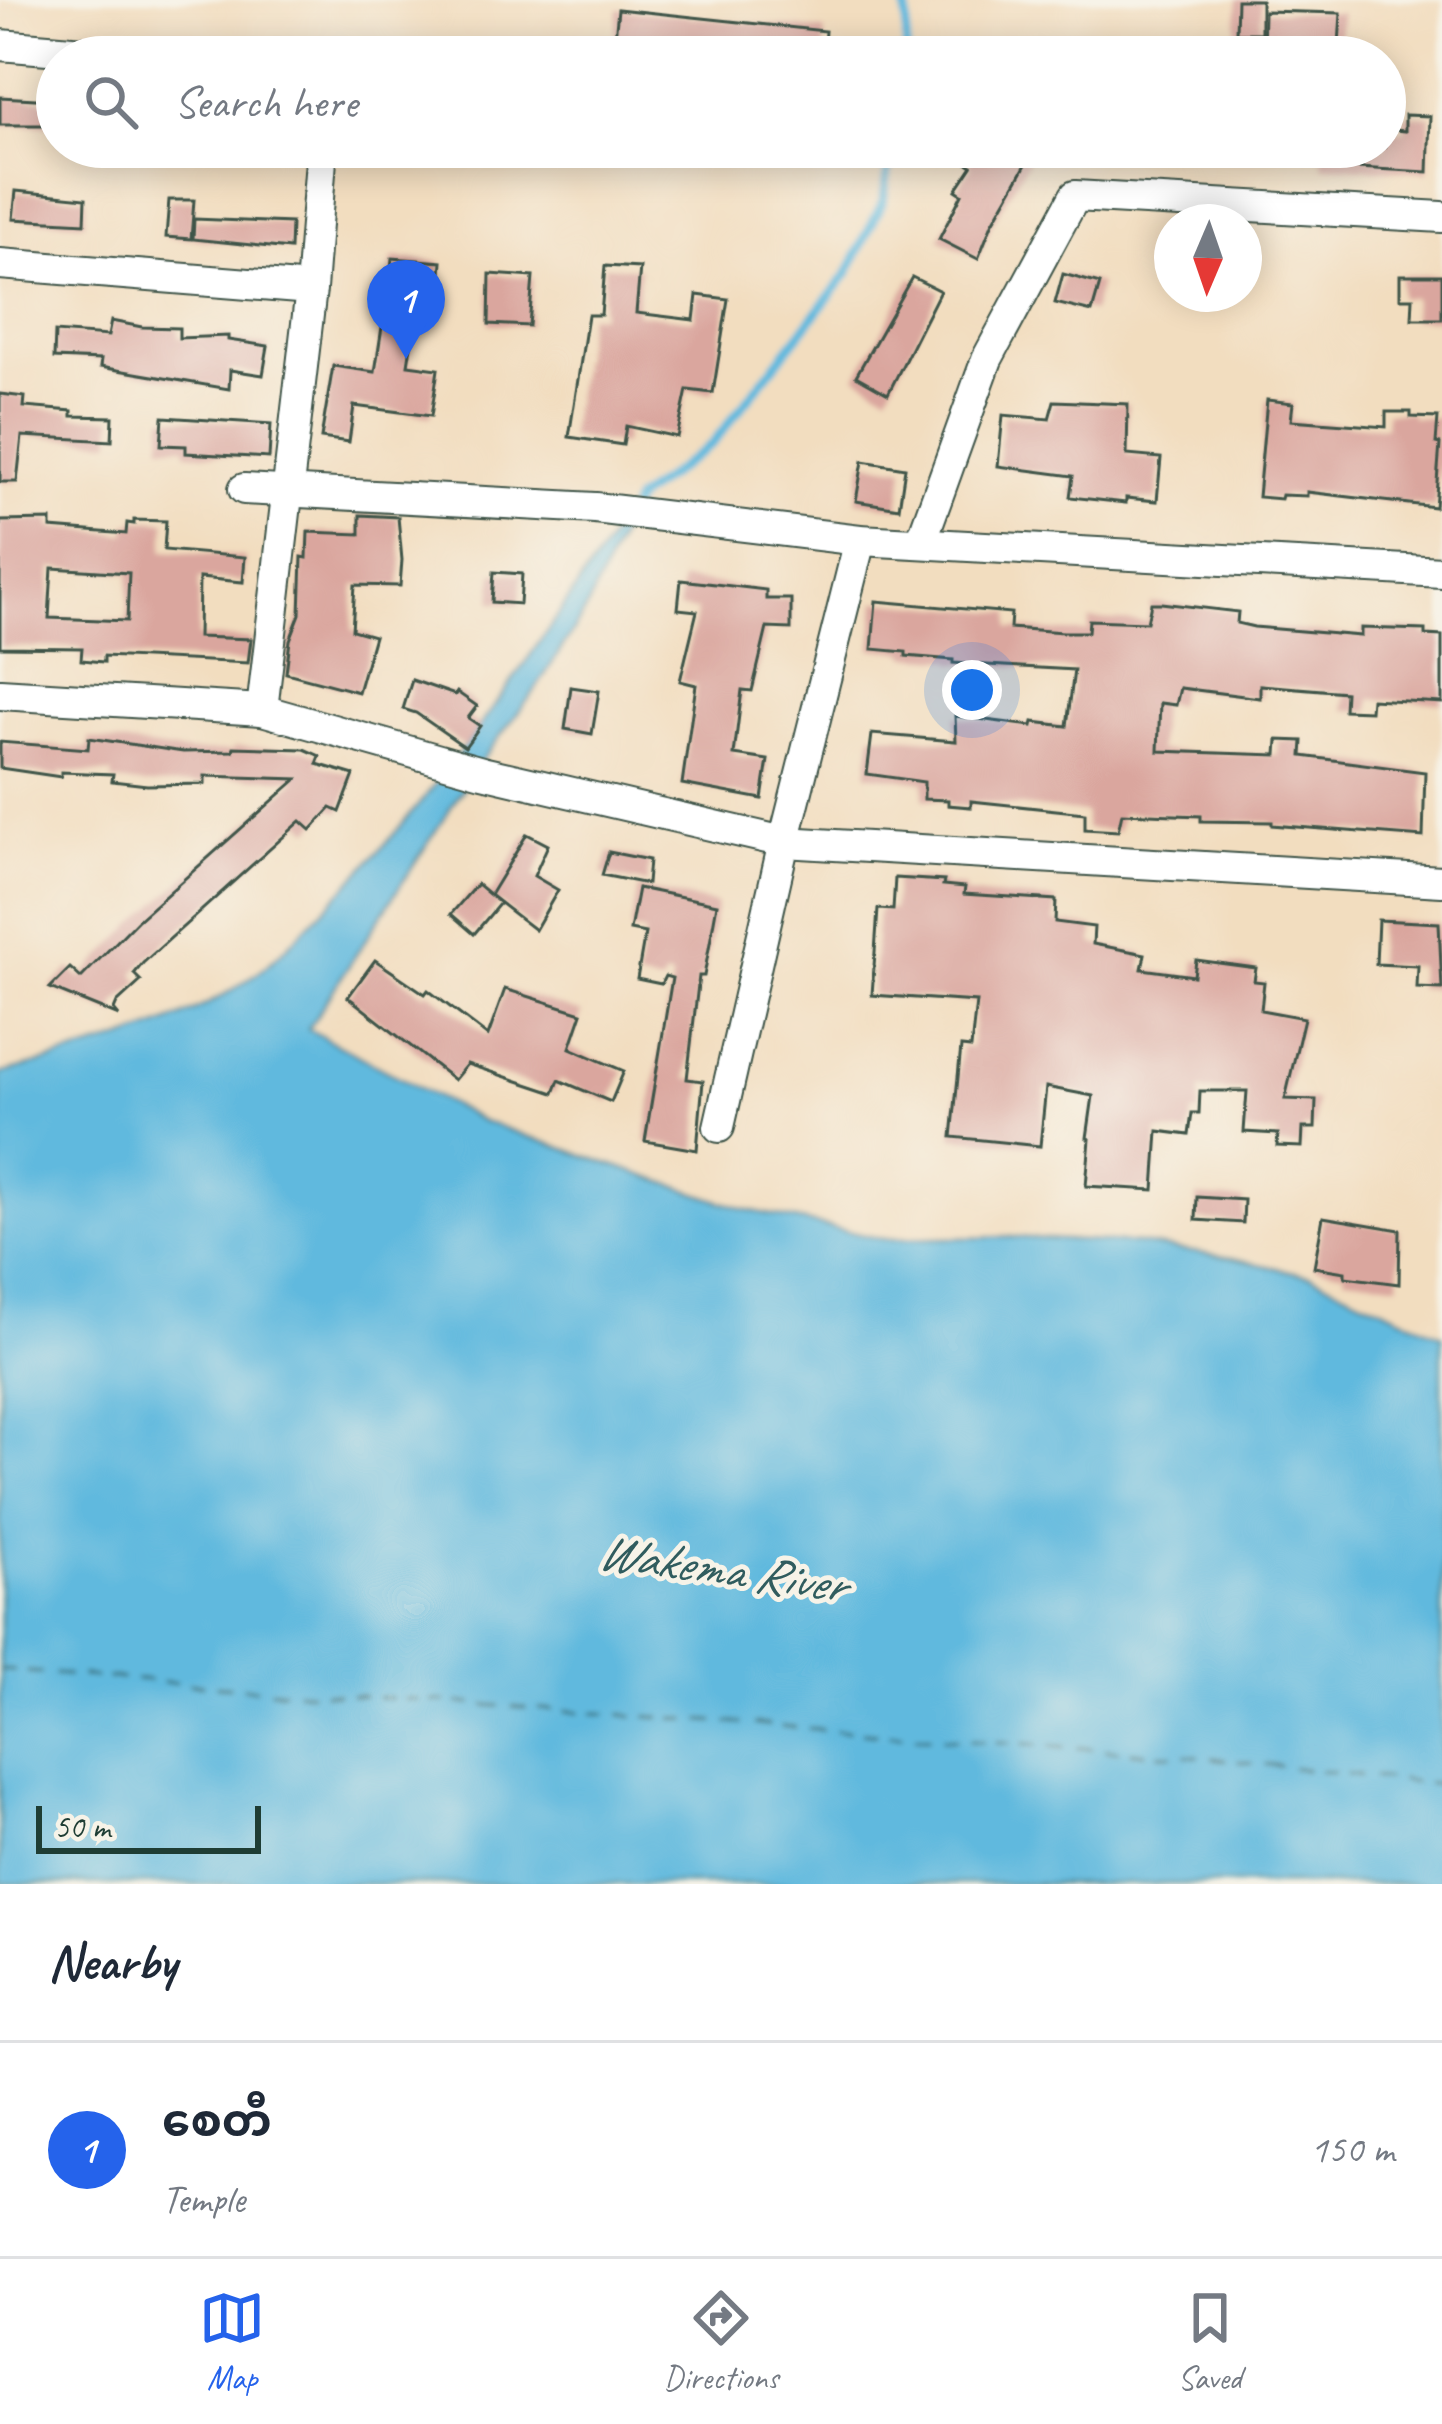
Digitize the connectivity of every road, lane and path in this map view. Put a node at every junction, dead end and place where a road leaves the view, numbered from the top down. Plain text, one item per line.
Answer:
1 (0, 45) edge
2 (36, 48) edge
3 (320, 168) edge
4 (1442, 218) edge
5 (0, 264) edge
6 (311, 289) junction
7 (244, 489) dead end
8 (287, 490) junction
9 (860, 540) junction
10 (921, 542) junction
11 (1442, 572) edge
12 (0, 694) edge
13 (262, 710) junction
14 (784, 842) junction
15 (1442, 881) edge
16 (719, 1127) dead end

1 - 2 street
3 - 6 street
4 - 10 street
5 - 6 street
6 - 8 street
7 - 8 street
8 - 9 street
8 - 13 street
9 - 10 street
9 - 14 street
10 - 11 street
12 - 13 street
13 - 14 street
14 - 15 street
14 - 16 street

